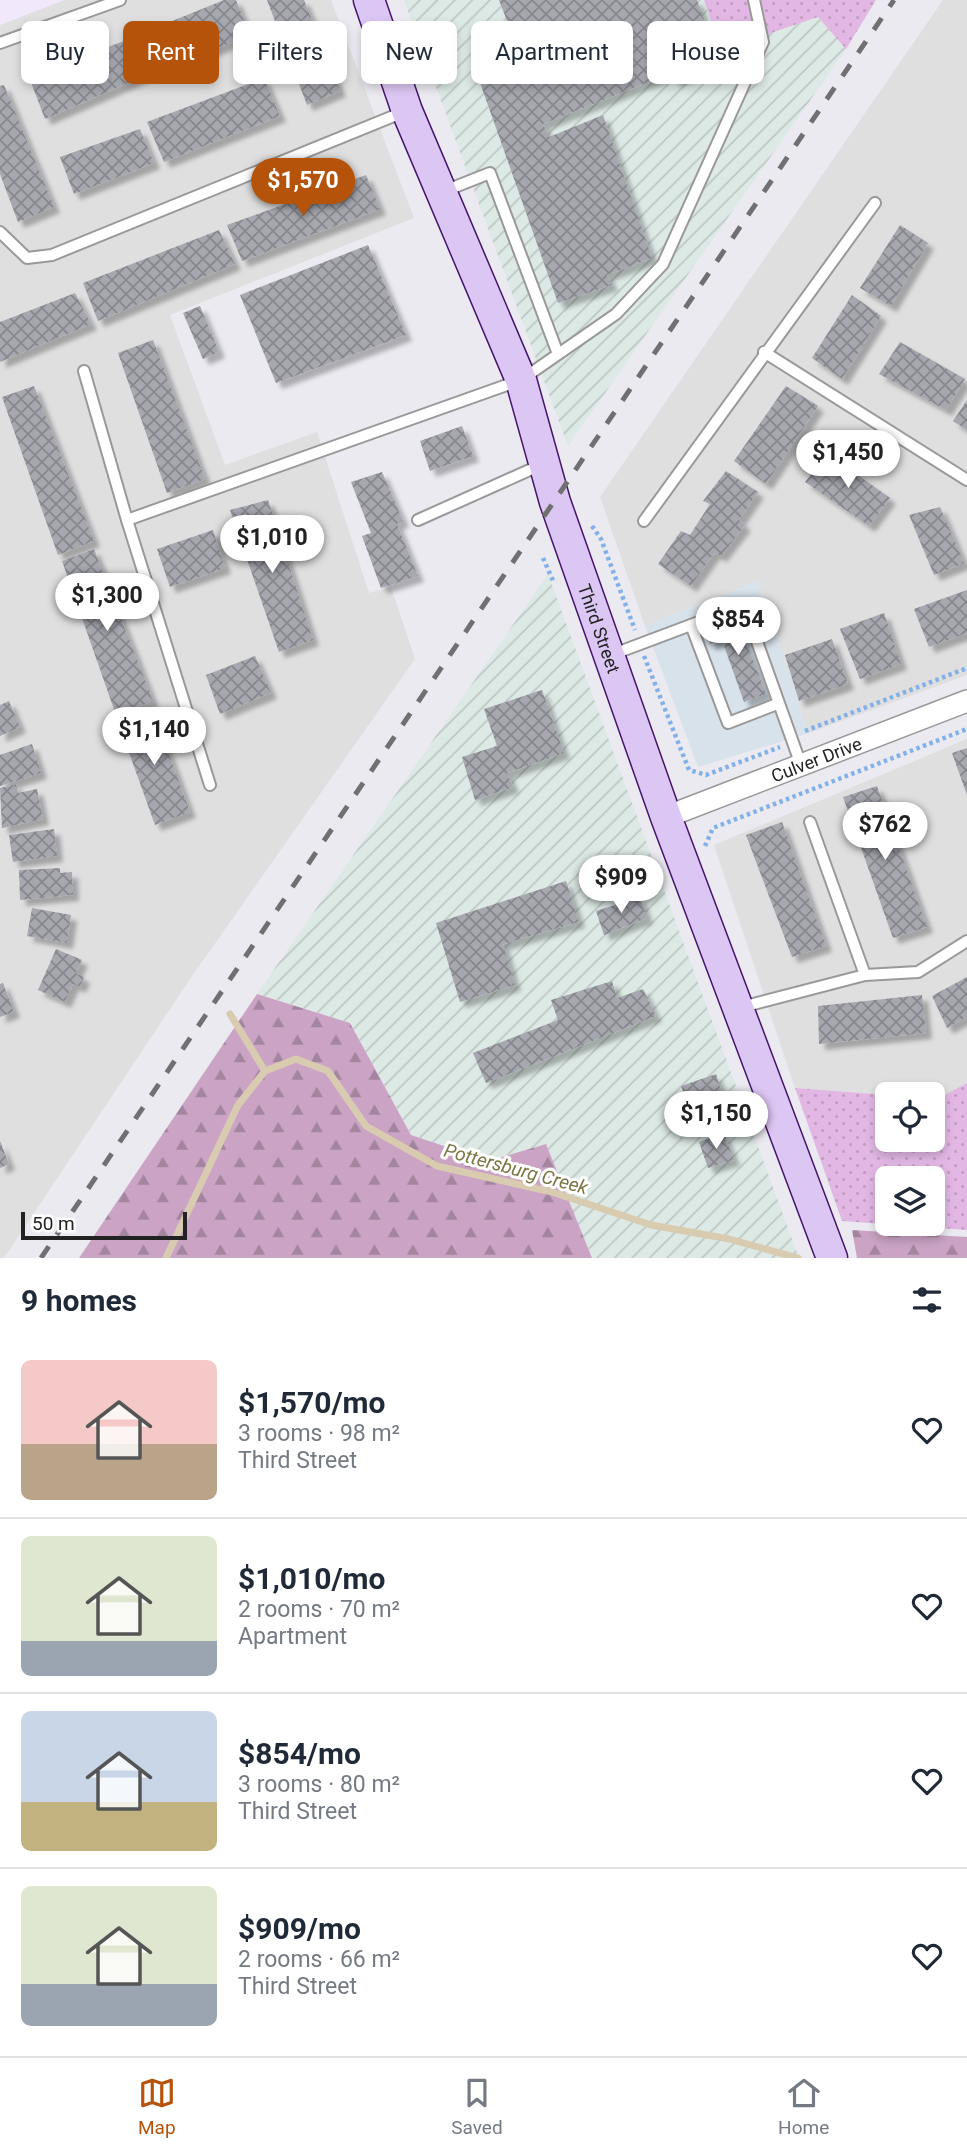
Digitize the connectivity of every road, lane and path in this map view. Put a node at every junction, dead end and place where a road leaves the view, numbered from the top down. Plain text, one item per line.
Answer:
1 (120, 0) edge
2 (369, 0) edge
3 (754, 0) edge
4 (0, 43) edge
5 (407, 111) junction
6 (442, 192) junction
7 (875, 203) dead end
8 (0, 232) edge
9 (764, 352) junction
10 (558, 354) junction
11 (84, 371) dead end
12 (521, 380) junction
13 (544, 464) junction
14 (967, 480) edge
15 (586, 518) dead end
16 (127, 520) junction
17 (418, 520) dead end
18 (644, 521) dead end
19 (691, 625) junction
20 (636, 631) dead end
21 (644, 655) dead end
22 (609, 656) junction
23 (967, 668) edge
24 (967, 701) edge
25 (778, 704) junction
26 (805, 731) dead end
27 (781, 747) dead end
28 (801, 765) junction
29 (210, 785) dead end
30 (666, 817) junction
31 (810, 822) dead end
32 (967, 941) edge
33 (865, 975) junction
34 (737, 1008) junction
35 (827, 1247) edge

1 - 4 lane
2 - 5 street, Third Street
3 - 10 lane
5 - 6 street, Third Street
5 - 8 lane
6 - 10 lane
6 - 12 street, Third Street
7 - 9 lane
9 - 14 lane
9 - 18 lane
10 - 12 lane
11 - 16 lane
12 - 13 street, Third Street
12 - 16 lane
13 - 17 lane
13 - 22 street, Third Street
15 - 20 path
16 - 29 lane
19 - 22 lane
19 - 25 lane
19 - 25 lane
21 - 27 path
22 - 30 street, Third Street
23 - 26 path
24 - 28 street, Culver Drive
25 - 28 lane
28 - 30 street, Culver Drive
30 - 34 street, Third Street
31 - 33 lane
32 - 33 lane
33 - 34 lane
34 - 35 street, Third Street

